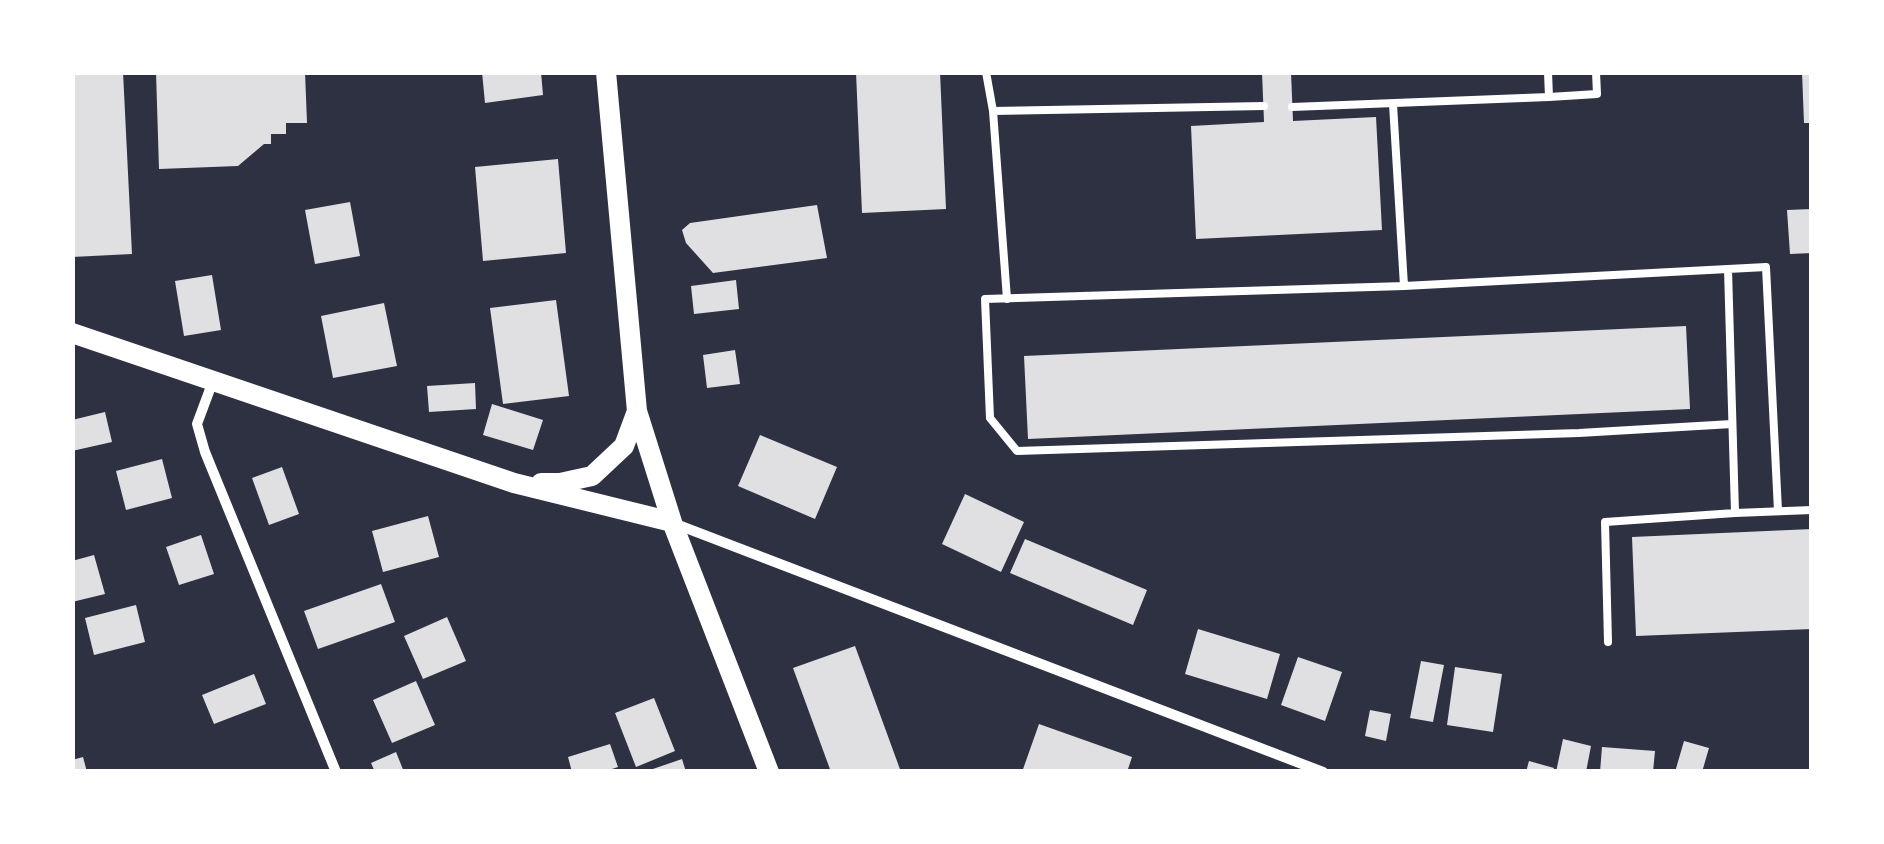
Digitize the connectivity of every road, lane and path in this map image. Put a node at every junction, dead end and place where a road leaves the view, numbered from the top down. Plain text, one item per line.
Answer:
1 (606, 72) edge
2 (986, 72) edge
3 (1548, 72) edge
4 (1596, 72) edge
5 (1550, 97) junction
6 (1393, 104) junction
7 (1264, 106) dead end
8 (1292, 106) dead end
9 (993, 111) junction
10 (1728, 269) junction
11 (1404, 286) junction
12 (1006, 299) junction
13 (72, 334) edge
14 (214, 380) junction
15 (636, 411) junction
16 (1732, 424) junction
17 (514, 483) junction
18 (1812, 510) edge
19 (1778, 511) junction
20 (1735, 514) junction
21 (672, 522) junction
22 (1608, 642) dead end
23 (336, 772) edge
24 (768, 772) edge
25 (1323, 772) edge

1 - 15 main road
2 - 9 lane
3 - 5 lane
4 - 5 lane
5 - 6 lane
6 - 8 lane
6 - 11 lane
7 - 9 lane
9 - 12 lane
10 - 11 lane
10 - 16 lane
10 - 19 lane
11 - 12 lane
12 - 16 lane
13 - 14 main road
14 - 17 main road
14 - 23 street
15 - 17 main road
15 - 21 main road
16 - 20 lane
17 - 21 main road
18 - 19 lane
19 - 20 lane
20 - 22 lane
21 - 24 main road
21 - 25 street

